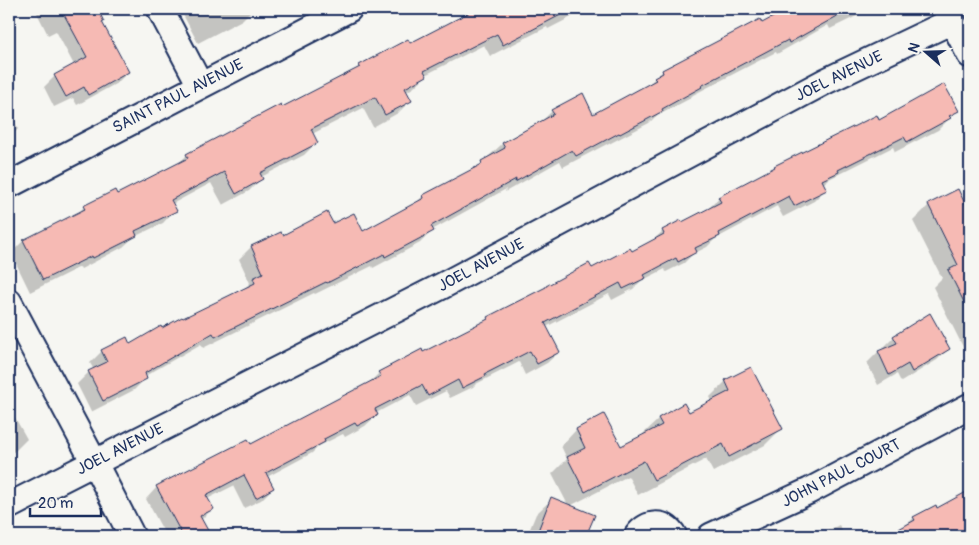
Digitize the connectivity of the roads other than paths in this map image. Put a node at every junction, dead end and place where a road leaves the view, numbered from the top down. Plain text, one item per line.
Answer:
1 (160, 9) edge
2 (349, 9) edge
3 (949, 15) edge
4 (970, 55) edge
5 (200, 85) junction
6 (9, 185) edge
7 (9, 302) edge
8 (970, 406) edge
9 (94, 462) junction
10 (9, 506) edge
11 (132, 536) edge
12 (637, 536) edge
13 (674, 536) edge
14 (711, 536) edge

1 - 5 street
2 - 5 street, SAINT PAUL AVENUE
3 - 4 street
3 - 9 street, JOEL AVENUE
5 - 6 street, SAINT PAUL AVENUE
7 - 9 street
8 - 14 street, JOHN PAUL COURT
9 - 10 street, JOEL AVENUE
9 - 11 street
12 - 13 street

